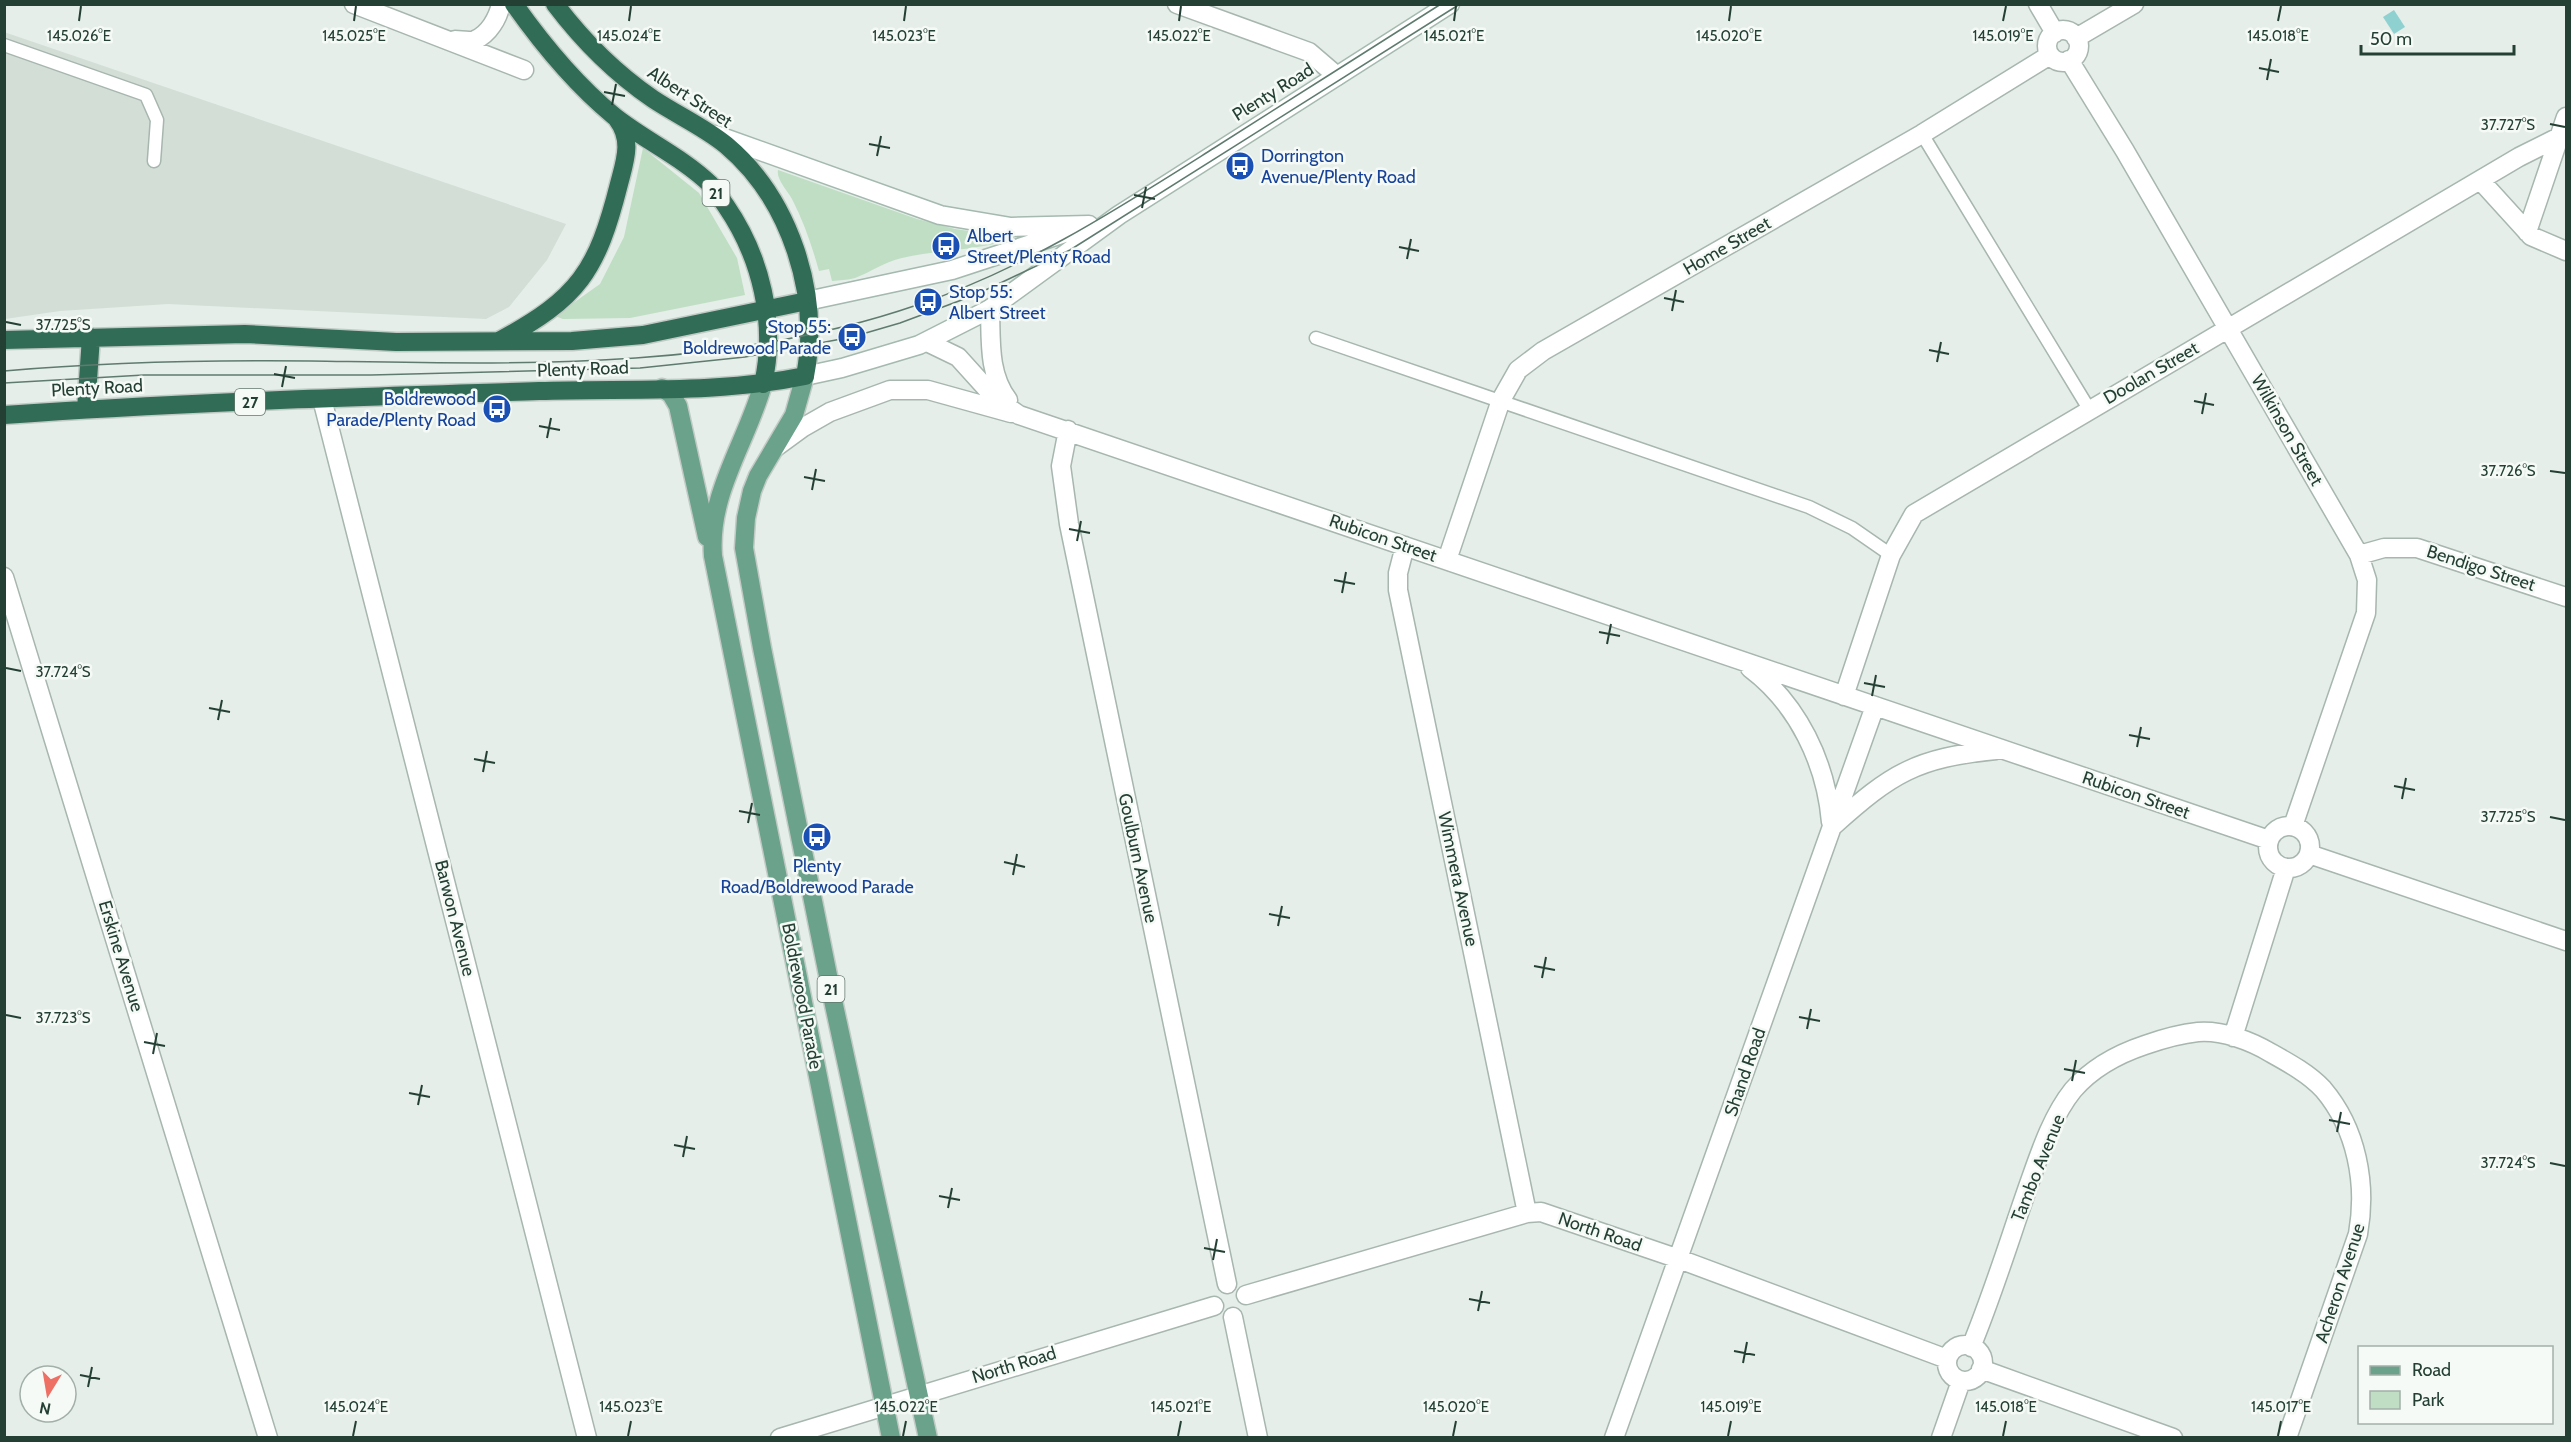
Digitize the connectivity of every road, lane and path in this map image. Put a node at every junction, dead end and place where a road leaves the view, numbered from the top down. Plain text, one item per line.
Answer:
1 (354, 4) edge
2 (501, 4) edge
3 (514, 4) edge
4 (555, 4) edge
5 (1177, 4) edge
6 (1450, 4) edge
7 (2037, 4) edge
8 (2134, 4) edge
9 (2055, 33) junction
10 (2076, 38) junction
11 (450, 40) junction
12 (4, 45) edge
13 (2050, 55) junction
14 (2069, 60) junction
15 (524, 70) dead end
16 (1337, 76) junction
17 (614, 116) junction
18 (2566, 117) edge
19 (704, 129) junction
20 (1922, 134) junction
21 (2559, 137) junction
22 (154, 161) dead end
23 (2481, 181) junction
24 (1119, 215) junction
25 (1089, 225) junction
26 (2527, 232) junction
27 (2566, 251) edge
28 (807, 301) junction
29 (990, 309) junction
30 (766, 310) junction
31 (2228, 328) junction
32 (91, 337) junction
33 (1316, 338) dead end
34 (4, 340) edge
35 (927, 342) junction
36 (495, 343) junction
37 (805, 376) junction
38 (764, 384) junction
39 (662, 388) junction
40 (322, 399) junction
41 (1501, 400) junction
42 (86, 409) junction
43 (837, 409) joint
44 (2089, 409) junction
45 (4, 415) edge
46 (1026, 417) junction
47 (1068, 430) junction
48 (776, 447) junction
49 (1405, 546) junction
50 (1891, 555) junction
51 (2360, 555) junction
52 (713, 556) junction
53 (1447, 560) junction
54 (4, 577) edge
55 (2566, 597) edge
56 (1732, 658) junction
57 (1844, 696) junction
58 (1875, 706) junction
59 (2002, 749) junction
60 (2293, 826) junction
61 (1831, 827) junction
62 (2269, 840) junction
63 (2309, 854) junction
64 (2286, 868) junction
65 (2566, 941) edge
66 (834, 1005) junction
67 (805, 1011) junction
68 (2233, 1037) junction
69 (1527, 1213) junction
70 (1679, 1259) junction
71 (1227, 1284) junction
72 (1246, 1295) junction
73 (1215, 1306) junction
74 (1233, 1317) junction
75 (1971, 1347) junction
76 (1947, 1359) junction
77 (1982, 1369) junction
78 (1961, 1381) junction
79 (919, 1394) junction
80 (885, 1407) junction
81 (268, 1437) edge
82 (587, 1437) edge
83 (780, 1437) edge
84 (891, 1437) edge
85 (928, 1437) edge
86 (1258, 1437) edge
87 (1614, 1437) edge
88 (1941, 1437) edge
89 (2173, 1437) edge
90 (2288, 1437) edge

1 - 11 street
2 - 11 street
3 - 17 highway, 21
4 - 19 highway, Albert Street / 21
5 - 16 street
6 - 16 street, Plenty Road / 27
7 - 9 street
8 - 10 street
9 - 10 street
9 - 13 street
10 - 14 street
11 - 15 street
12 - 22 lane
13 - 14 street
13 - 20 street, Home Street
14 - 31 street, Wilkinson Street
16 - 24 street, Plenty Road / 27
17 - 30 highway, 21
17 - 36 highway
18 - 21 street
19 - 25 street
19 - 28 highway, Albert Street / 21
20 - 41 street, Home Street
20 - 44 lane
21 - 23 street, Doolan Street
21 - 26 street
23 - 26 street
23 - 31 street, Doolan Street
24 - 25 street, Plenty Road / 27
24 - 29 street, Plenty Road / 27
25 - 28 street, Plenty Road / 27
26 - 27 street
28 - 30 highway, Plenty Road / 27
28 - 37 highway, Albert Street / 21
29 - 35 street, Plenty Road / 27
29 - 46 street, Rubicon Street
30 - 36 highway, Plenty Road / 27
30 - 38 highway, 21
31 - 44 street, Doolan Street
31 - 51 street, Wilkinson Street
32 - 34 highway, Plenty Road / 27
32 - 36 highway, Plenty Road / 27
32 - 42 highway
33 - 41 lane
35 - 37 street, Plenty Road / 27
35 - 46 street, Rubicon Street
37 - 38 highway, Plenty Road / 27
37 - 48 main road, Boldrewood Parade / 21
38 - 39 highway, Plenty Road / 27
38 - 52 main road, Boldrewood Parade / 21
39 - 40 highway, Plenty Road / 27
39 - 52 main road
40 - 42 highway, Plenty Road / 27
40 - 82 street, Barwon Avenue
41 - 50 lane
41 - 53 street, Home Street
42 - 45 highway, Plenty Road / 27
43 - 46 street, Rubicon Street
43 - 48 street, Boldrewood Parade
44 - 50 street, Doolan Street
46 - 47 street, Rubicon Street
47 - 49 street, Rubicon Street
47 - 71 street, Goulburn Avenue
48 - 66 main road, Boldrewood Parade / 21
49 - 53 street, Rubicon Street
49 - 69 street, Wimmera Avenue
50 - 57 street, Doolan Street
51 - 55 street, Bendigo Street
51 - 60 street, Wilkinson Street
52 - 67 main road, Boldrewood Parade / 21
53 - 56 street, Rubicon Street
54 - 81 street, Erskine Avenue
56 - 57 street, Rubicon Street
56 - 61 street, Rubicon Street
57 - 58 street, Rubicon Street
58 - 59 street, Rubicon Street
58 - 61 street, Shand Road
59 - 61 street, Rubicon Street
59 - 62 street, Rubicon Street
60 - 62 street
60 - 63 street
61 - 70 street, Shand Road
62 - 64 street
63 - 64 street
63 - 65 street
64 - 68 street
66 - 67 main road
66 - 79 main road, Boldrewood Parade / 21
67 - 80 main road, Boldrewood Parade / 21
68 - 75 street, Tambo Avenue
68 - 90 street, Acheron Avenue
69 - 70 street, North Road
69 - 72 street, North Road
70 - 76 street, North Road
70 - 87 street, Shand Road
71 - 72 street
71 - 73 street
72 - 74 street
73 - 74 street
73 - 79 street, North Road
74 - 86 street
75 - 76 street
75 - 77 street
76 - 78 street
77 - 78 street
77 - 89 street
78 - 88 street
79 - 80 street, North Road
79 - 85 main road, Boldrewood Parade / 21
80 - 83 street, North Road
80 - 84 main road, Boldrewood Parade / 21

